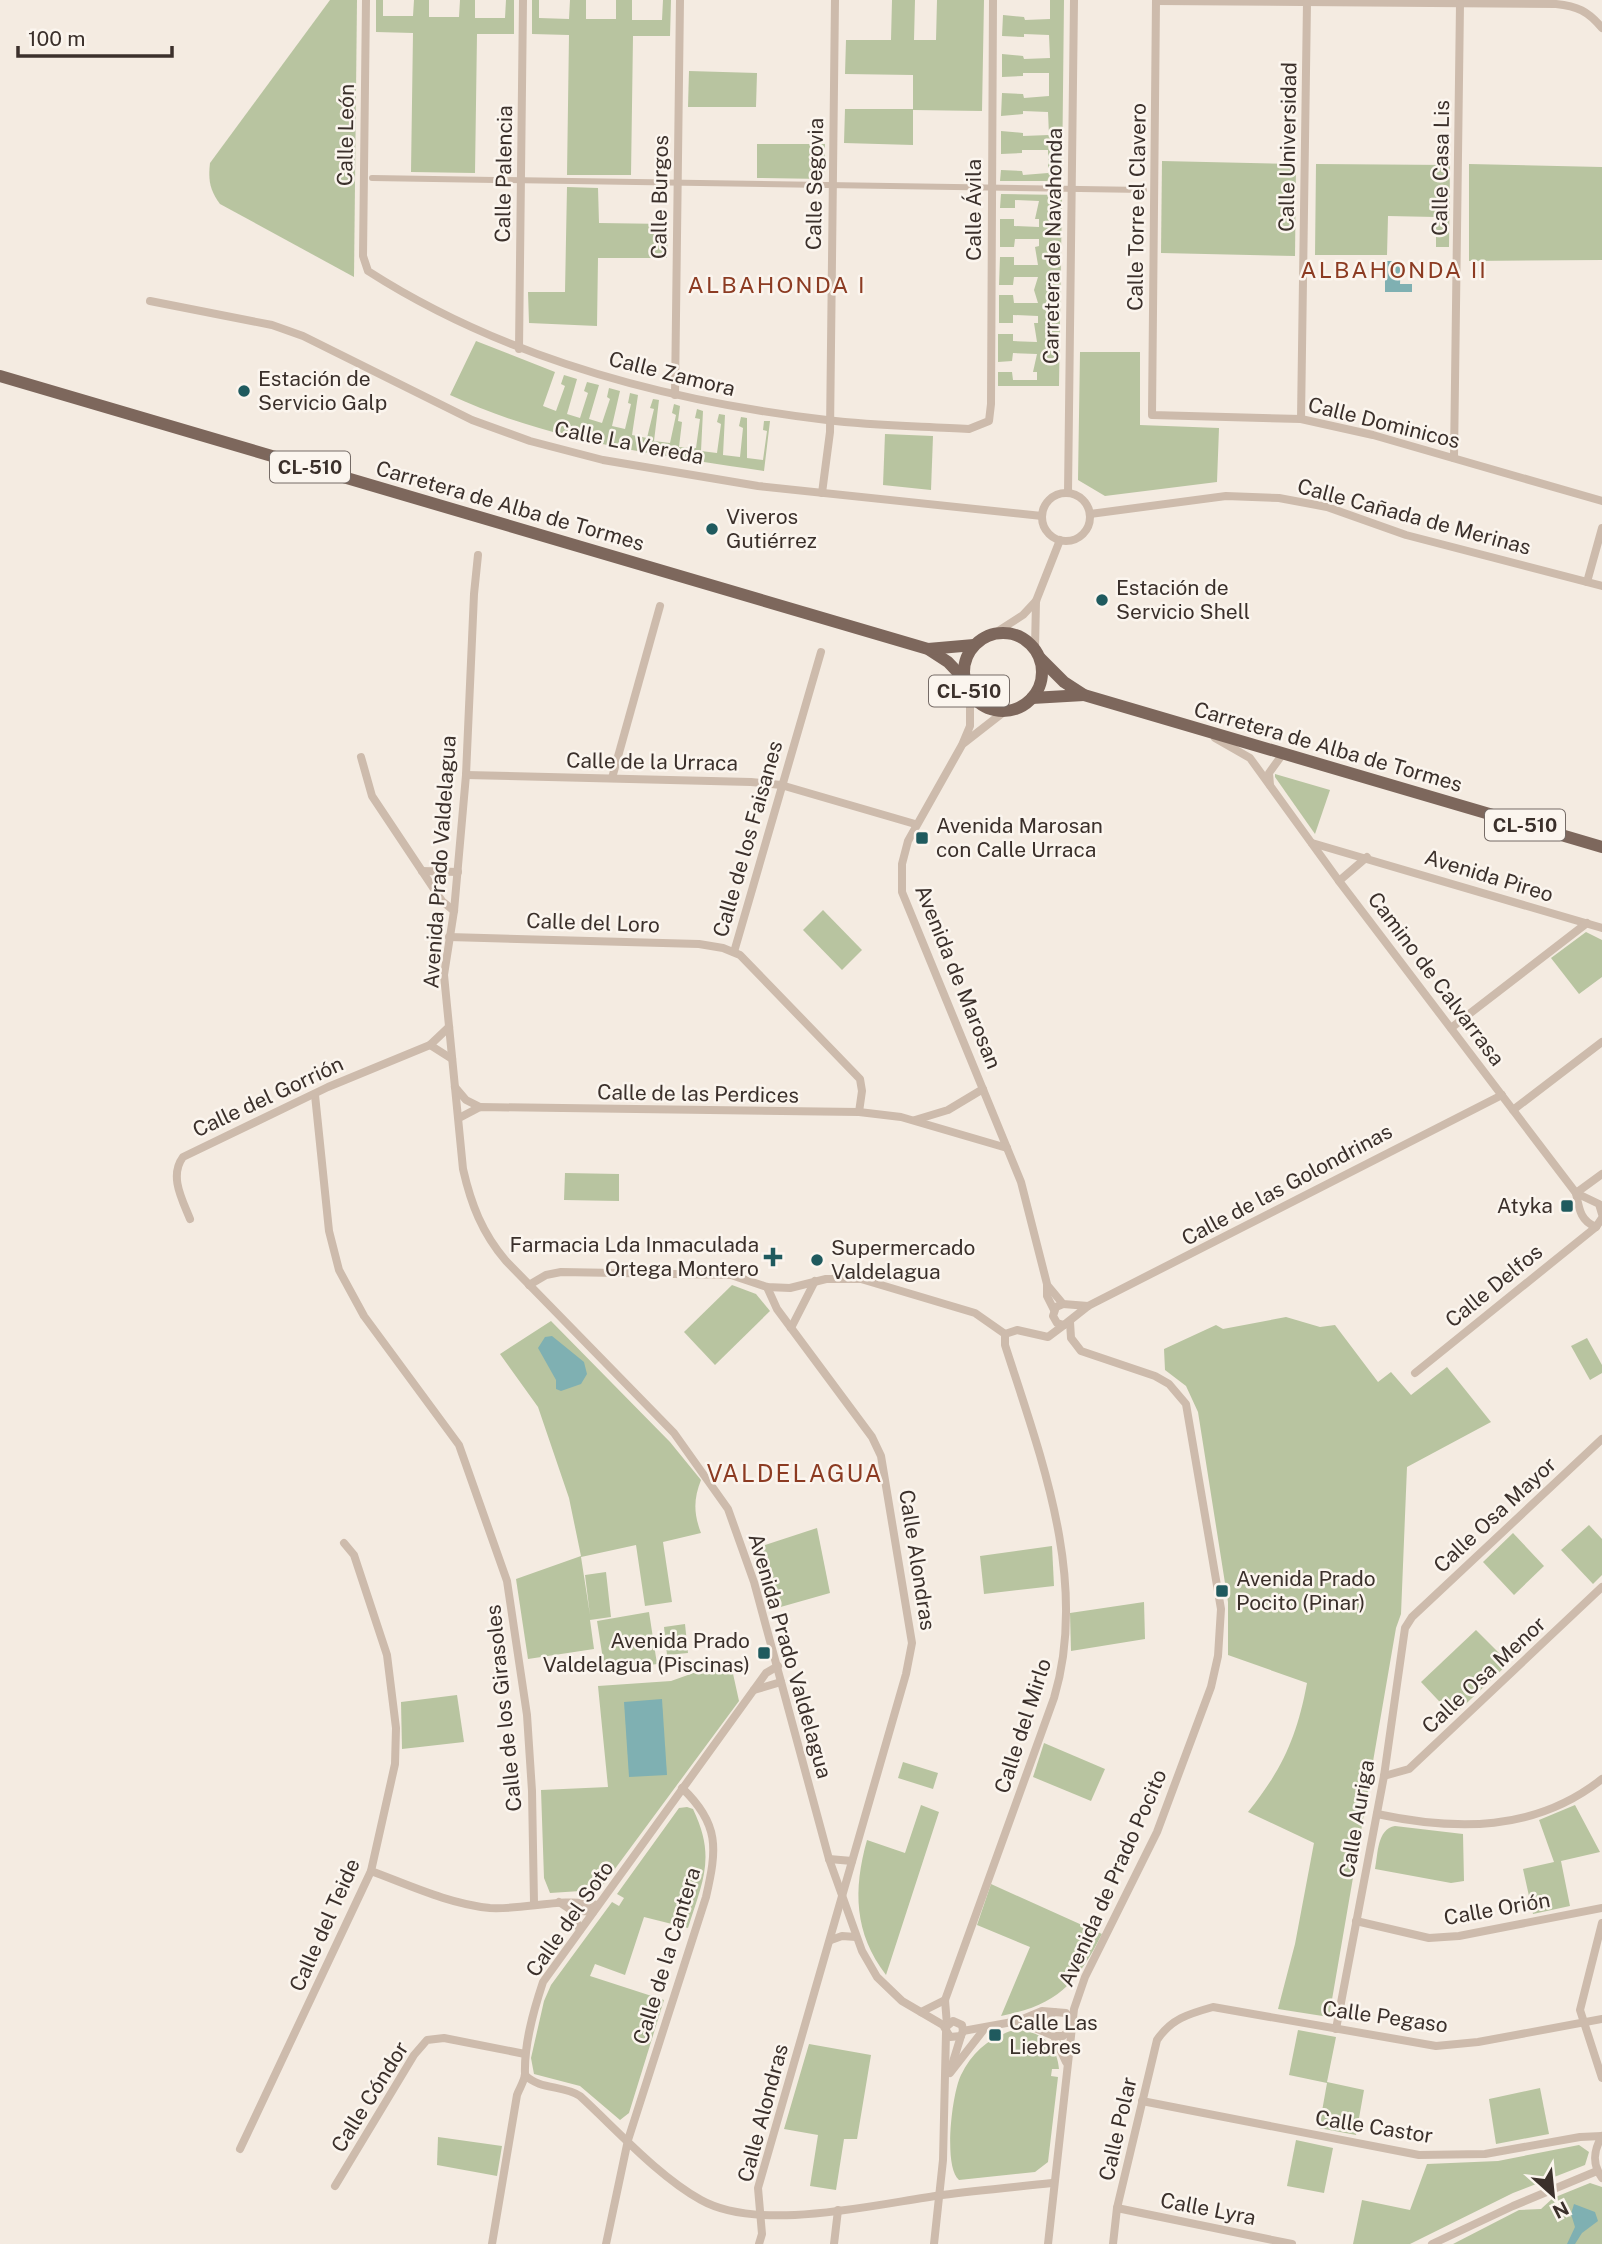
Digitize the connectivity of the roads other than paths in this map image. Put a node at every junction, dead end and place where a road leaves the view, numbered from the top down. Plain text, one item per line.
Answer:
1 (366, 0) edge
2 (523, 0) edge
3 (680, 0) edge
4 (835, 0) edge
5 (992, 0) edge
6 (1074, 0) edge
7 (1156, 0) edge
8 (1307, 2) junction
9 (1460, 4) junction
10 (1602, 28) edge
11 (372, 178) dead end
12 (522, 180) junction
13 (677, 183) junction
14 (833, 185) junction
15 (992, 188) junction
16 (1070, 189) junction
17 (1144, 190) dead end
18 (368, 271) joint
19 (150, 302) dead end
20 (519, 349) junction
21 (0, 376) edge
22 (675, 395) junction
23 (1152, 415) joint
24 (1301, 419) junction
25 (830, 420) junction
26 (989, 421) joint
27 (1454, 458) junction
28 (1068, 493) junction
29 (822, 494) junction
30 (1602, 501) edge
31 (1090, 514) junction
32 (1042, 516) junction
33 (1602, 528) edge
34 (1060, 540) junction
35 (478, 555) dead end
36 (1587, 582) junction
37 (1602, 586) edge
38 (1036, 601) junction
39 (660, 606) dead end
40 (995, 633) junction
41 (974, 645) junction
42 (928, 649) junction
43 (821, 652) dead end
44 (1037, 653) junction
45 (965, 680) junction
46 (970, 693) junction
47 (1084, 695) junction
48 (1032, 698) junction
49 (1005, 711) junction
50 (1201, 730) junction
51 (962, 745) junction
52 (1282, 754) junction
53 (361, 757) dead end
54 (466, 775) junction
55 (612, 778) junction
56 (781, 785) junction
57 (1270, 785) junction
58 (915, 824) junction
59 (1312, 844) junction
60 (1602, 847) edge
61 (1367, 858) junction
62 (422, 871) junction
63 (458, 872) junction
64 (1339, 881) junction
65 (454, 911) junction
66 (1587, 923) junction
67 (1602, 928) edge
68 (449, 937) junction
69 (734, 952) junction
70 (449, 1027) junction
71 (1451, 1028) junction
72 (1602, 1042) edge
73 (430, 1045) junction
74 (452, 1059) junction
75 (455, 1087) junction
76 (983, 1089) junction
77 (315, 1095) junction
78 (1502, 1095) junction
79 (480, 1107) junction
80 (1513, 1110) junction
81 (944, 1111) junction
82 (859, 1112) junction
83 (459, 1118) junction
84 (915, 1120) junction
85 (944, 1130) junction
86 (1007, 1149) junction
87 (1602, 1174) edge
88 (1576, 1192) junction
89 (1585, 1196) junction
90 (1578, 1203) junction
91 (190, 1219) dead end
92 (1600, 1222) edge
93 (815, 1281) junction
94 (529, 1284) junction
95 (1047, 1284) junction
96 (767, 1287) junction
97 (1053, 1313) junction
98 (1068, 1315) junction
99 (791, 1328) junction
100 (1005, 1334) junction
101 (1039, 1336) junction
102 (1415, 1373) dead end
103 (1602, 1439) edge
104 (344, 1543) dead end
105 (1602, 1587) edge
106 (1412, 1617) joint
107 (778, 1666) junction
108 (781, 1682) junction
109 (754, 1690) junction
110 (1384, 1776) junction
111 (1602, 1779) edge
112 (682, 1788) junction
113 (1377, 1814) junction
114 (829, 1859) junction
115 (852, 1861) junction
116 (372, 1871) junction
117 (841, 1898) junction
118 (559, 1902) junction
119 (534, 1903) junction
120 (1602, 1908) edge
121 (595, 1909) junction
122 (571, 1910) junction
123 (1356, 1921) junction
124 (1602, 1923) edge
125 (580, 1930) junction
126 (856, 1937) junction
127 (831, 1940) junction
128 (944, 2000) junction
129 (921, 2012) junction
130 (1054, 2012) junction
131 (1602, 2019) edge
132 (1018, 2021) junction
133 (1583, 2023) junction
134 (1167, 2025) joint
135 (1071, 2027) junction
136 (946, 2028) junction
137 (986, 2028) junction
138 (1336, 2029) junction
139 (962, 2033) junction
140 (1052, 2035) junction
141 (525, 2054) junction
142 (1067, 2065) junction
143 (950, 2073) junction
144 (526, 2075) junction
145 (1602, 2078) edge
146 (947, 2085) junction
147 (1142, 2101) junction
148 (1602, 2136) edge
149 (628, 2140) junction
150 (240, 2149) dead end
151 (1600, 2175) edge
152 (1052, 2183) junction
153 (335, 2186) dead end
154 (940, 2195) junction
155 (1117, 2208) junction
156 (838, 2210) junction
157 (761, 2215) junction
158 (492, 2244) edge
159 (606, 2244) edge
160 (759, 2244) edge
161 (834, 2244) edge
162 (934, 2244) edge
163 (1048, 2244) edge
164 (1112, 2244) edge
165 (1292, 2244) edge
166 (1432, 2244) edge

1 - 18 street, Calle León
2 - 12 street, Calle Palencia
3 - 13 street, Calle Burgos
4 - 14 street, Calle Segovia
5 - 15 street, Calle Ávila
6 - 16 street, Carretera de Navahonda
7 - 8 street
7 - 23 street, Calle Torre el Clavero
8 - 9 street
8 - 24 street, Calle Universidad
9 - 10 street
9 - 27 street, Calle Casa Lis
11 - 12 street
12 - 13 street
12 - 20 street, Calle Palencia
13 - 14 street
13 - 22 street, Calle Burgos
14 - 15 street
14 - 25 street, Calle Segovia
15 - 16 street
15 - 26 street, Calle Ávila
16 - 17 street
16 - 28 street, Carretera de Navahonda
18 - 20 street, Calle Zamora
19 - 29 street, Calle La Vereda
20 - 22 street, Calle Zamora
21 - 42 main road, Carretera de Alba de Tormes / CL-510
22 - 25 street, Calle Zamora
23 - 24 street, Calle Dominicos
24 - 27 street, Calle Dominicos
25 - 26 street, Calle Zamora
25 - 29 street, Calle Segovia
27 - 30 street, Calle Dominicos
28 - 31 street
28 - 32 street
29 - 32 street, Calle La Vereda
31 - 34 street
31 - 36 street, Calle Cañada de Merinas
32 - 34 street
33 - 36 street
34 - 38 street
35 - 54 street, Avenida Prado Valdelagua
36 - 37 street, Calle Cañada de Merinas
38 - 40 street
38 - 44 street
39 - 55 street
40 - 41 main road, CL-510
40 - 44 main road, CL-510
41 - 42 main road, Carretera de Alba de Tormes / CL-510
41 - 45 main road, CL-510
42 - 45 main road, Carretera de Alba de Tormes / CL-510
43 - 56 street, Calle de los Faisanes
44 - 47 main road, Carretera de Alba de Tormes / CL-510
44 - 48 main road, CL-510
45 - 46 main road, CL-510
46 - 49 main road, CL-510
46 - 51 street, Avenida de Marosan
47 - 48 main road, Carretera de Alba de Tormes / CL-510
47 - 50 main road, Carretera de Alba de Tormes / CL-510
48 - 49 main road, CL-510
49 - 51 street, Avenida de Marosan
50 - 52 main road, Carretera de Alba de Tormes / CL-510
50 - 57 street, Camino de Calvarrasa
51 - 58 street, Avenida de Marosan
52 - 57 street
52 - 60 main road, Carretera de Alba de Tormes / CL-510
53 - 62 street
54 - 55 street, Calle de la Urraca
54 - 63 street, Avenida Prado Valdelagua
55 - 56 street, Calle de la Urraca
56 - 58 street, Calle de la Urraca
56 - 69 street, Calle de los Faisanes
57 - 59 street, Camino de Calvarrasa
58 - 76 street, Avenida de Marosan
59 - 61 street, Avenida Pireo
59 - 64 street, Camino de Calvarrasa
61 - 64 street
61 - 66 street, Avenida Pireo
62 - 63 street
62 - 65 street
63 - 65 street, Avenida Prado Valdelagua
64 - 71 street, Camino de Calvarrasa
65 - 68 street, Avenida Prado Valdelagua
66 - 67 street, Avenida Pireo
66 - 71 street
68 - 69 street, Calle del Loro
68 - 70 street, Avenida Prado Valdelagua
69 - 82 street, Calle de los Faisanes
70 - 73 street, Calle del Gorrión
70 - 74 street, Avenida Prado Valdelagua
71 - 78 street, Camino de Calvarrasa
72 - 80 street
73 - 74 street
73 - 77 street, Calle del Gorrión
74 - 75 street, Avenida Prado Valdelagua
75 - 79 street
75 - 83 street, Avenida Prado Valdelagua
76 - 81 street, Calle de las Perdices
76 - 86 street, Avenida de Marosan
77 - 91 street, Calle del Gorrión
77 - 119 street, Calle de los Girasoles
78 - 80 street, Camino de Calvarrasa
78 - 98 street, Calle de las Golondrinas
79 - 82 street, Calle de las Perdices
79 - 83 street, Calle de las Perdices
80 - 88 street, Camino de Calvarrasa
81 - 84 street, Calle de las Perdices
81 - 85 street
82 - 84 street, Calle de las Perdices
83 - 94 street, Avenida Prado Valdelagua
84 - 85 street, Calle de las Perdices
85 - 86 street, Calle de las Perdices
86 - 95 street, Avenida de Prado Pocito
87 - 88 street
88 - 89 street, Camino de Calvarrasa
88 - 90 street, Camino de Calvarrasa
89 - 90 street
89 - 92 street
90 - 92 street
92 - 102 street, Calle Delfos
93 - 96 street
93 - 99 street
93 - 100 street
94 - 96 street
94 - 107 street, Avenida Prado Valdelagua
95 - 97 street, Avenida de Prado Pocito
95 - 98 street, Avenida de Prado Pocito
96 - 99 street, Calle Alondras
97 - 98 street
97 - 98 street
97 - 101 street
98 - 101 street
98 - 135 street, Avenida de Prado Pocito
99 - 115 street, Calle Alondras
100 - 101 street
100 - 128 street, Calle del Mirlo
103 - 106 street, Calle Osa Mayor
104 - 116 street, Calle del Teide
105 - 110 street, Calle Osa Menor
106 - 110 street, Calle Auriga
107 - 108 street, Avenida Prado Valdelagua
107 - 109 street, Calle del Soto
108 - 109 street
108 - 114 street, Avenida Prado Valdelagua
109 - 112 street, Calle del Soto
110 - 113 street, Calle Auriga
111 - 113 street
112 - 121 street, Calle del Soto
112 - 149 street, Calle de la Cantera
113 - 123 street, Calle Auriga
114 - 115 street
114 - 117 street, Avenida Prado Valdelagua
115 - 117 street, Calle Alondras
116 - 119 street
116 - 150 street, Calle del Teide
117 - 126 street, Avenida Prado Valdelagua
117 - 127 street, Calle Alondras
118 - 119 street
118 - 121 street
118 - 122 street
120 - 123 street, Calle Orión
121 - 122 street
121 - 125 street, Calle del Soto
122 - 125 street
123 - 138 street, Calle Auriga
124 - 133 street
125 - 141 street, Calle del Soto
126 - 127 street
126 - 129 street, Avenida Prado Valdelagua
127 - 157 street, Calle Alondras
128 - 129 street
128 - 136 street, Calle del Mirlo
129 - 136 street, Avenida Prado Valdelagua
130 - 132 street
130 - 135 street
130 - 140 street
131 - 133 street, Calle Pegaso
132 - 137 street
132 - 140 street
133 - 138 street, Calle Pegaso
133 - 145 street
134 - 138 street, Calle Pegaso
134 - 147 street, Calle Polar
135 - 140 street
135 - 142 street, Avenida de Prado Pocito
136 - 139 street
136 - 139 street
136 - 146 street, Calle del Mirlo
137 - 139 street
137 - 143 street
139 - 143 street
140 - 142 street
141 - 144 street, Calle del Soto
141 - 153 street, Calle Cóndor
142 - 152 street, Avenida de Prado Pocito
143 - 146 street
144 - 149 street
144 - 158 street, Calle del Soto
146 - 154 street
147 - 148 street, Calle Castor
147 - 155 street, Calle Polar
148 - 151 street
149 - 157 street
149 - 159 street, Calle de la Cantera
151 - 166 street
152 - 154 street
152 - 163 street, Avenida de Prado Pocito
154 - 156 street
154 - 162 street
155 - 164 street, Calle Polar
155 - 165 street, Calle Lyra
156 - 157 street
156 - 161 street
157 - 160 street, Calle Alondras

